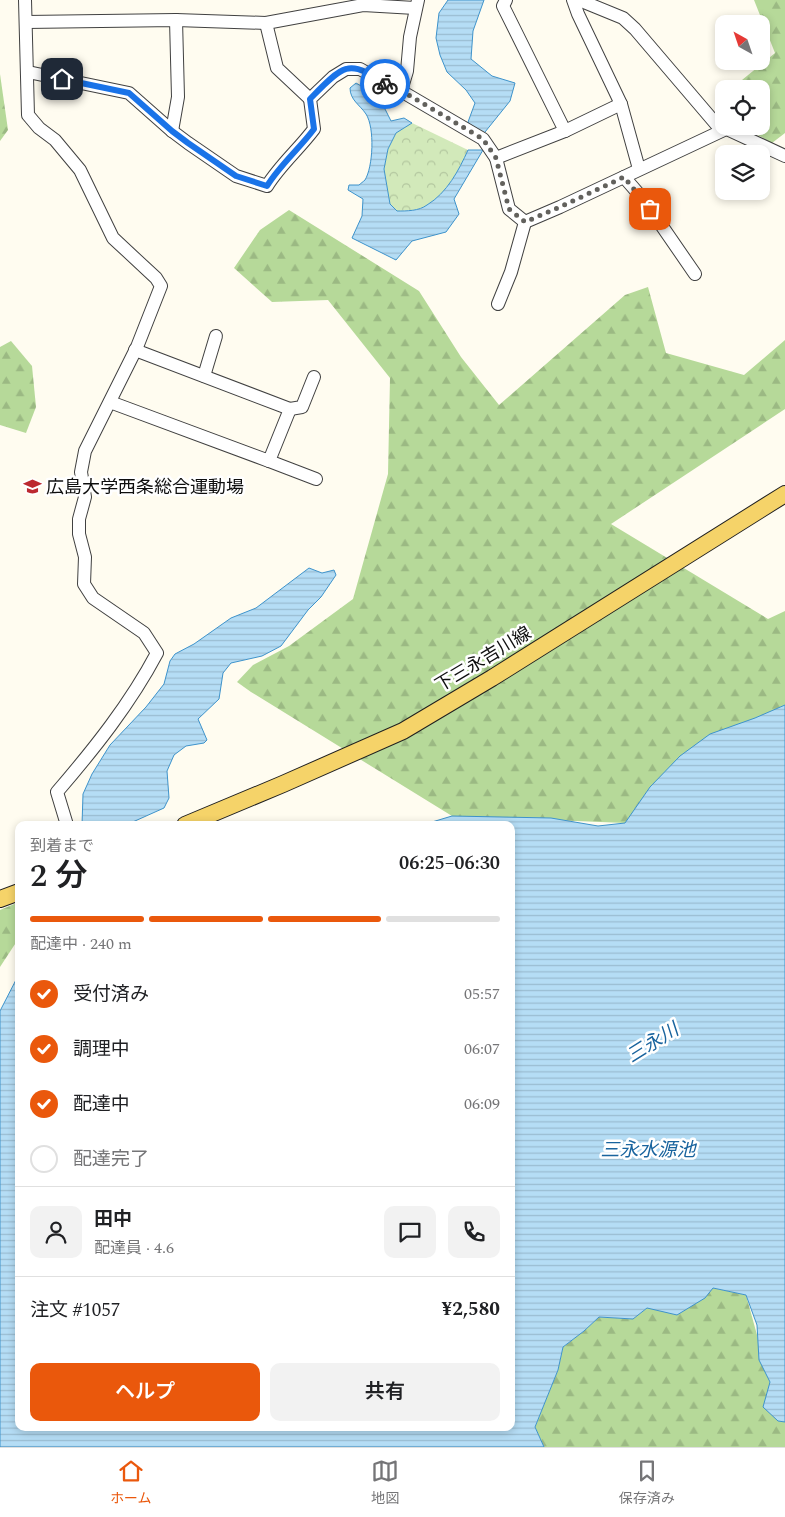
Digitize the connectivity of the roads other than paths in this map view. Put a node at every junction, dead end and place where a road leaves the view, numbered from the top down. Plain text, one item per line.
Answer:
1 (25, 0) edge
2 (506, 0) edge
3 (573, 0) edge
4 (579, 0) edge
5 (417, 4) edge
6 (176, 20) junction
7 (26, 22) junction
8 (266, 23) junction
9 (28, 72) junction
10 (402, 91) junction
11 (310, 99) junction
12 (621, 104) junction
13 (715, 123) edge
14 (566, 130) junction
15 (172, 131) junction
16 (715, 134) edge
17 (739, 135) edge
18 (785, 156) edge
19 (496, 158) junction
20 (639, 170) junction
21 (624, 177) junction
22 (525, 222) junction
23 (696, 274) dead end
24 (498, 304) dead end
25 (216, 336) dead end
26 (135, 350) junction
27 (204, 376) junction
28 (314, 377) dead end
29 (110, 402) junction
30 (290, 408) junction
31 (269, 461) junction
32 (316, 479) dead end
33 (785, 494) edge
34 (66, 821) edge
35 (195, 821) edge
36 (15, 893) edge
37 (0, 899) edge

1 - 7 street
2 - 14 street
3 - 12 street
4 - 13 street
5 - 8 street
5 - 10 street
6 - 7 street
6 - 8 street
6 - 15 street
7 - 9 street
8 - 11 street
9 - 15 street
9 - 26 street
10 - 11 street
10 - 19 street
11 - 15 street
12 - 14 street
12 - 20 street
14 - 19 street
16 - 20 street
17 - 18 street
19 - 22 street
20 - 21 street
21 - 22 street
21 - 23 street
22 - 24 street
25 - 27 street
26 - 27 street
26 - 29 street
27 - 30 street
28 - 30 street
29 - 31 street
29 - 34 street
30 - 31 street
31 - 32 street
33 - 35 main road, 下三永吉川線
36 - 37 main road

